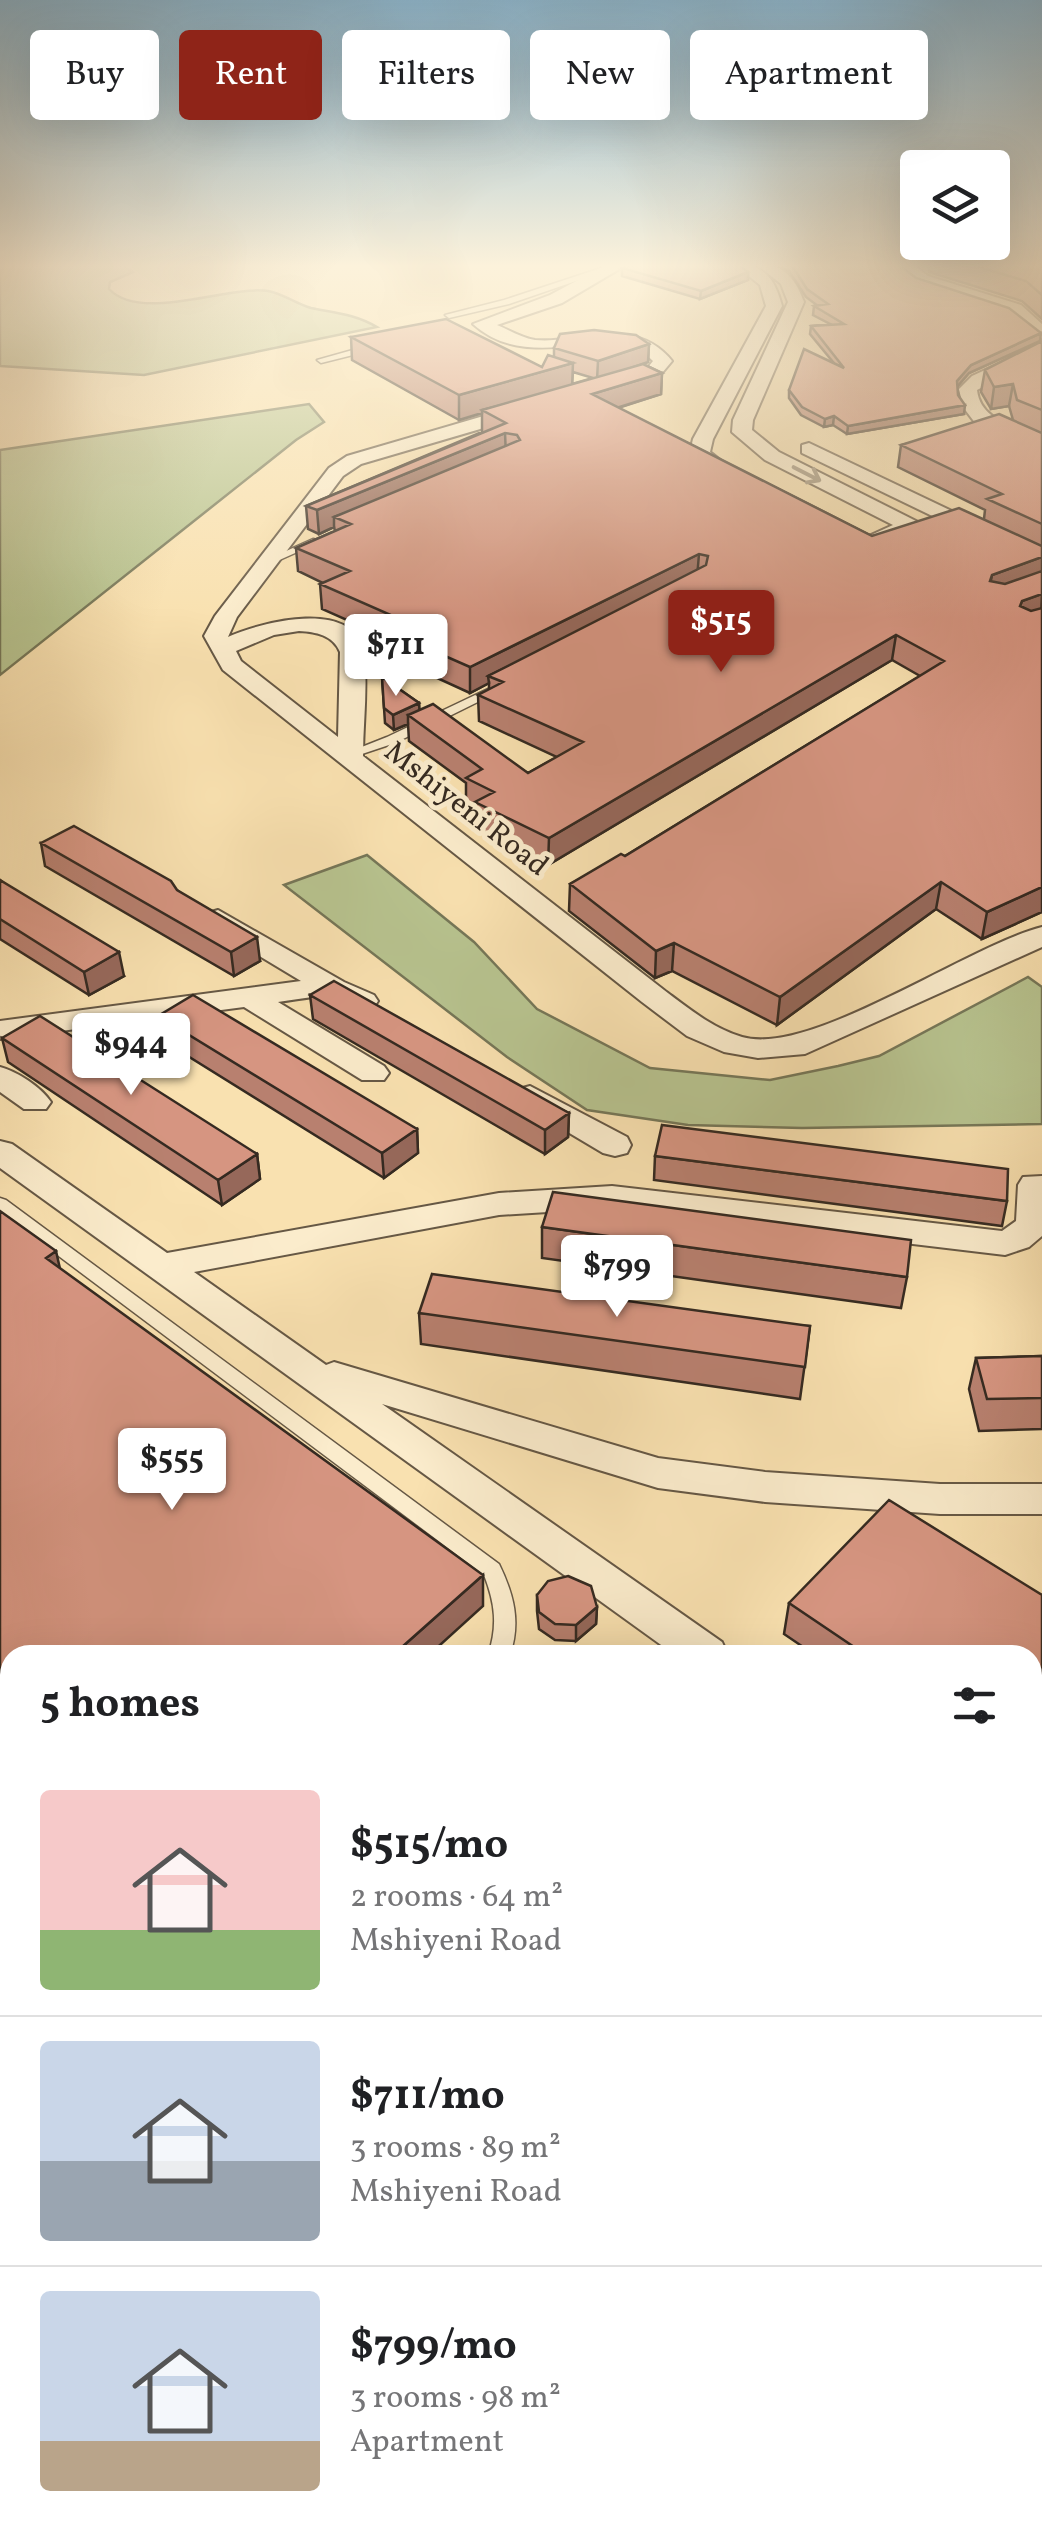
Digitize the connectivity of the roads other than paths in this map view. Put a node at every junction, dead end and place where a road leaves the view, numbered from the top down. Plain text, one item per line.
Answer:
1 (619, 382) edge
2 (735, 382) edge
3 (760, 382) edge
4 (976, 382) edge
5 (598, 388) edge
6 (546, 404) edge
7 (723, 407) junction
8 (748, 408) junction
9 (1042, 447) edge
10 (747, 485) edge
11 (944, 514) junction
12 (911, 526) junction
13 (850, 536) edge
14 (322, 538) edge
15 (271, 560) junction
16 (1042, 562) edge
17 (221, 650) junction
18 (516, 680) edge
19 (350, 756) junction
20 (192, 904) edge
21 (1042, 936) edge
22 (333, 988) junction
23 (246, 996) junction
24 (0, 1003) edge
25 (394, 1018) edge
26 (14, 1028) edge
27 (373, 1073) dead end
28 (496, 1077) edge
29 (0, 1078) edge
30 (36, 1102) dead end
31 (615, 1145) dead end
32 (0, 1152) edge
33 (1034, 1185) dead end
34 (0, 1204) edge
35 (162, 1266) junction
36 (304, 1367) junction
37 (1042, 1499) edge
38 (503, 1645) edge
39 (693, 1645) edge

1 - 5 street
2 - 7 street
3 - 8 street
4 - 9 street
6 - 15 street
7 - 8 street
7 - 10 street
8 - 11 street
8 -> 12 street
11 - 12 street
11 - 16 street
12 - 13 street
14 - 15 lane
15 - 17 street
17 - 19 street, Mshiyeni Road
17 - 19 street
18 - 19 lane
19 - 21 street, Mshiyeni Road
20 - 22 street
22 - 23 street
22 - 25 street
23 - 26 street
23 - 27 street
24 - 26 street
28 - 31 street
29 - 30 street
32 - 35 street
33 - 35 street
34 - 38 lane
35 - 36 street
36 - 37 street
36 - 39 street

